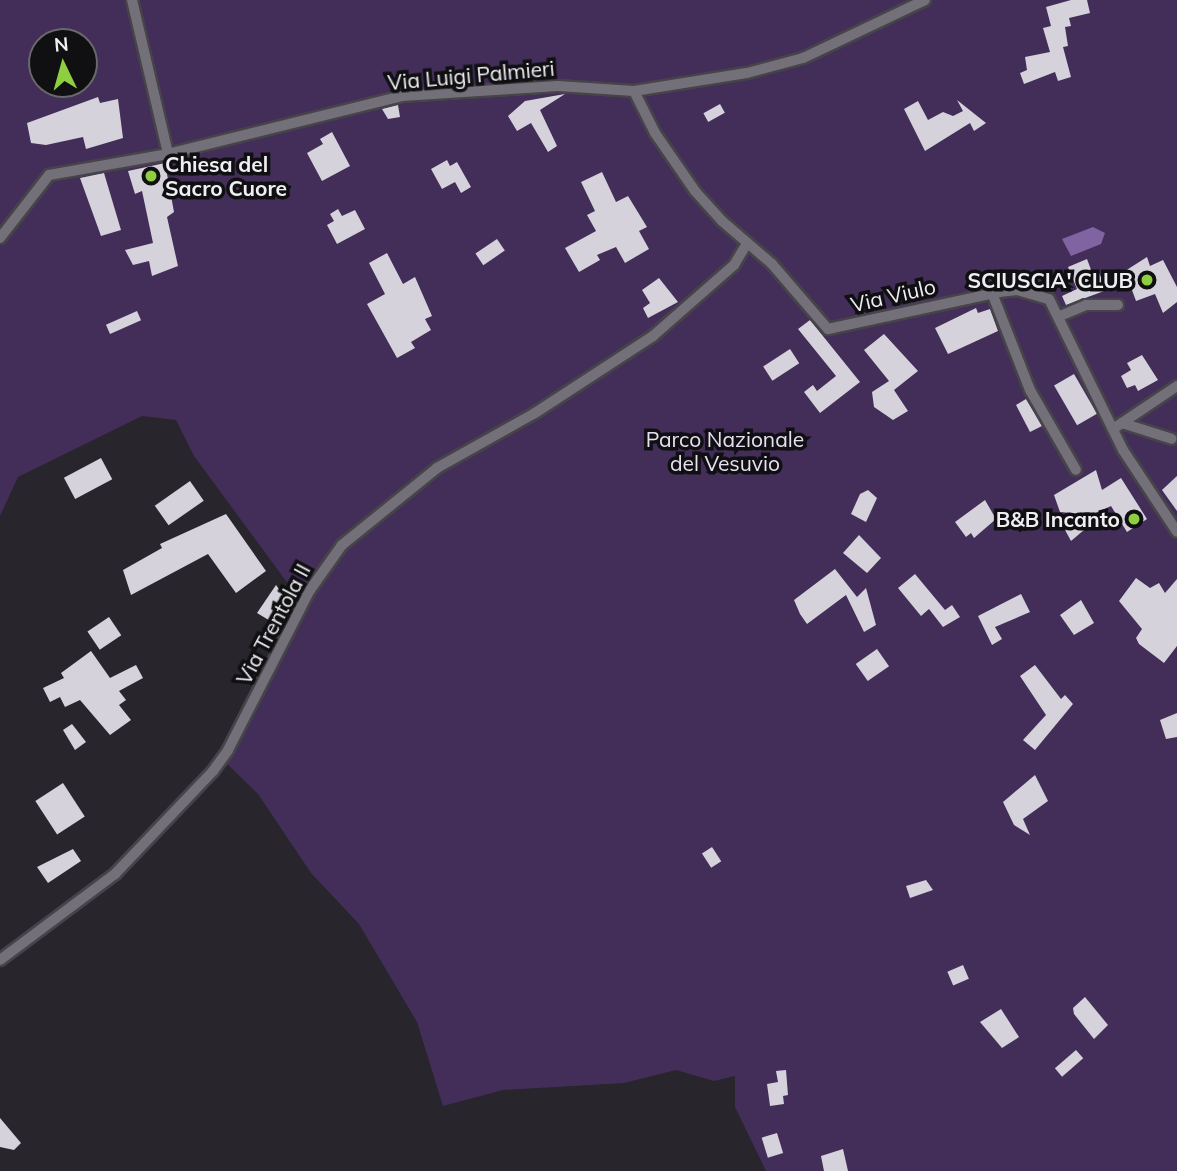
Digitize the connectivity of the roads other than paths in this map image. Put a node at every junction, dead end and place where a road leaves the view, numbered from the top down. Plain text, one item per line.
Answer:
1 (132, 0) edge
2 (925, 0) edge
3 (634, 91) junction
4 (168, 154) junction
5 (0, 238) edge
6 (747, 243) junction
7 (992, 293) junction
8 (1118, 305) dead end
9 (1060, 316) junction
10 (1177, 386) edge
11 (1118, 426) junction
12 (1172, 439) dead end
13 (1076, 470) dead end
14 (1177, 532) edge
15 (0, 960) edge

1 - 4 street
2 - 3 street, Via Luigi Palmieri
3 - 4 street, Via Luigi Palmieri
3 - 6 street, Via Viulo
4 - 5 street, Via Luigi Palmieri
6 - 7 street, Via Viulo
6 - 15 street, Via Trentola II
7 - 9 street, Via Viulo
7 - 13 street
8 - 9 street
9 - 11 street, Via Viulo
10 - 11 street
11 - 12 street
11 - 14 street, Via Viulo

